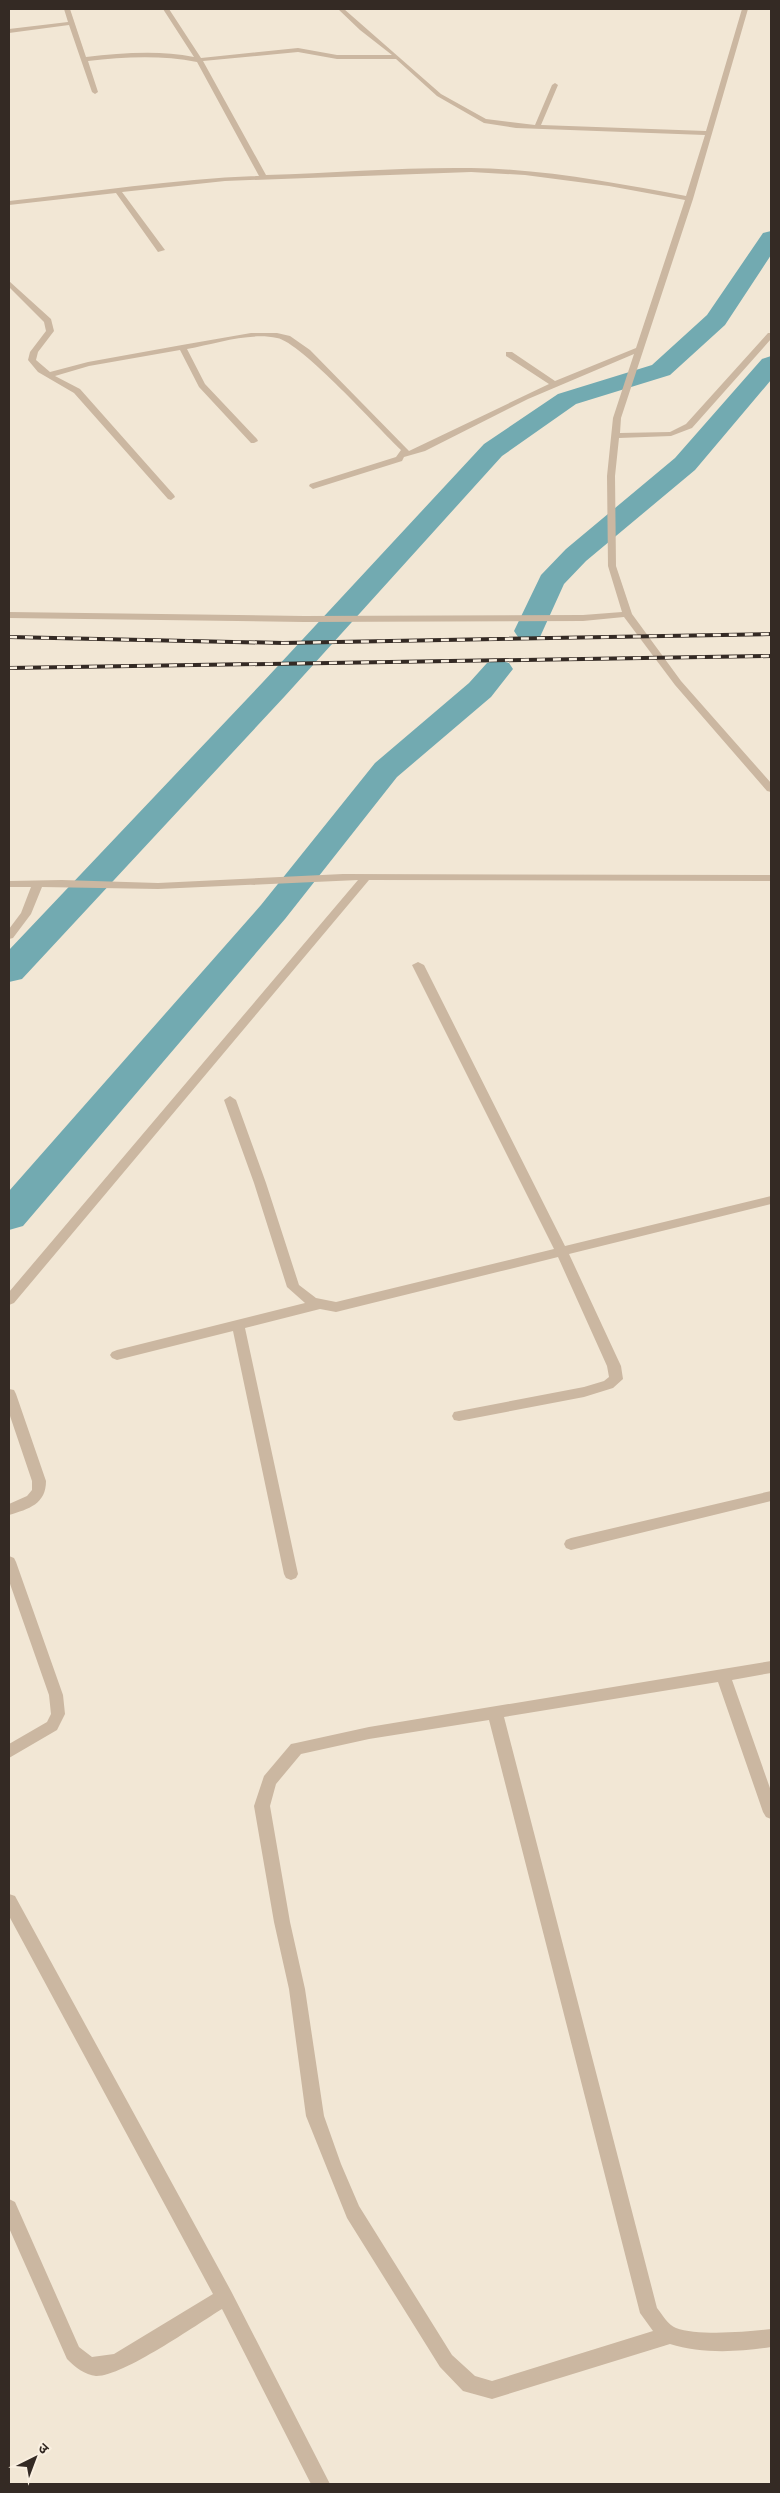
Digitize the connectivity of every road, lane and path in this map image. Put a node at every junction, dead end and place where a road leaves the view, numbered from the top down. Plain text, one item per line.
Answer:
1 (67, 9) edge
2 (166, 9) edge
3 (341, 9) edge
4 (745, 9) edge
5 (72, 23) junction
6 (9, 31) edge
7 (398, 57) junction
8 (84, 59) junction
9 (199, 60) junction
10 (555, 85) dead end
11 (95, 92) dead end
12 (537, 127) junction
13 (707, 133) junction
14 (262, 176) junction
15 (117, 190) junction
16 (689, 199) junction
17 (9, 203) edge
18 (161, 250) dead end
19 (9, 283) edge
20 (771, 335) edge
21 (182, 347) junction
22 (639, 349) junction
23 (510, 354) dead end
24 (49, 375) junction
25 (554, 384) junction
26 (615, 436) junction
27 (254, 441) dead end
28 (404, 455) junction
29 (313, 486) dead end
30 (171, 497) dead end
31 (627, 614) junction
32 (9, 615) edge
33 (771, 789) edge
34 (366, 877) junction
35 (771, 878) edge
36 (38, 883) junction
37 (9, 884) edge
38 (9, 936) edge
39 (418, 965) dead end
40 (230, 1100) dead end
41 (771, 1200) edge
42 (562, 1252) junction
43 (9, 1300) edge
44 (317, 1305) junction
45 (238, 1325) junction
46 (117, 1356) dead end
47 (9, 1394) edge
48 (459, 1416) dead end
49 (771, 1496) edge
50 (9, 1510) edge
51 (571, 1544) dead end
52 (9, 1562) edge
53 (291, 1574) dead end
54 (771, 1667) edge
55 (723, 1675) junction
56 (495, 1712) junction
57 (9, 1752) edge
58 (771, 1812) edge
59 (9, 1901) edge
60 (9, 2208) edge
61 (225, 2297) junction
62 (670, 2335) junction
63 (771, 2338) edge
64 (321, 2484) edge

1 - 5 street
2 - 9 street
3 - 7 street
4 - 13 street
5 - 6 street
5 - 8 street
7 - 9 street
7 - 12 street
8 - 9 street
8 - 11 street
9 - 14 street
10 - 12 street
12 - 13 street
13 - 16 street
14 - 15 street
14 - 16 street
15 - 17 street
15 - 18 street
16 - 22 street
19 - 24 street
20 - 26 street
21 - 24 street
21 - 27 street
21 - 28 street
22 - 25 street
22 - 26 street
23 - 25 street
24 - 30 street
25 - 28 street
26 - 31 street
28 - 29 street
31 - 32 street
31 - 33 street
34 - 35 street
34 - 36 street
34 - 43 street
36 - 37 street
36 - 38 street
39 - 42 street
40 - 44 street
41 - 42 street
42 - 44 street
42 - 48 street
44 - 45 street
45 - 46 street
45 - 53 street
47 - 50 street
49 - 51 street
52 - 57 street
54 - 55 street
55 - 56 street
55 - 58 street
56 - 62 street
56 - 62 street
59 - 61 street
60 - 61 street
61 - 64 street
62 - 63 street

